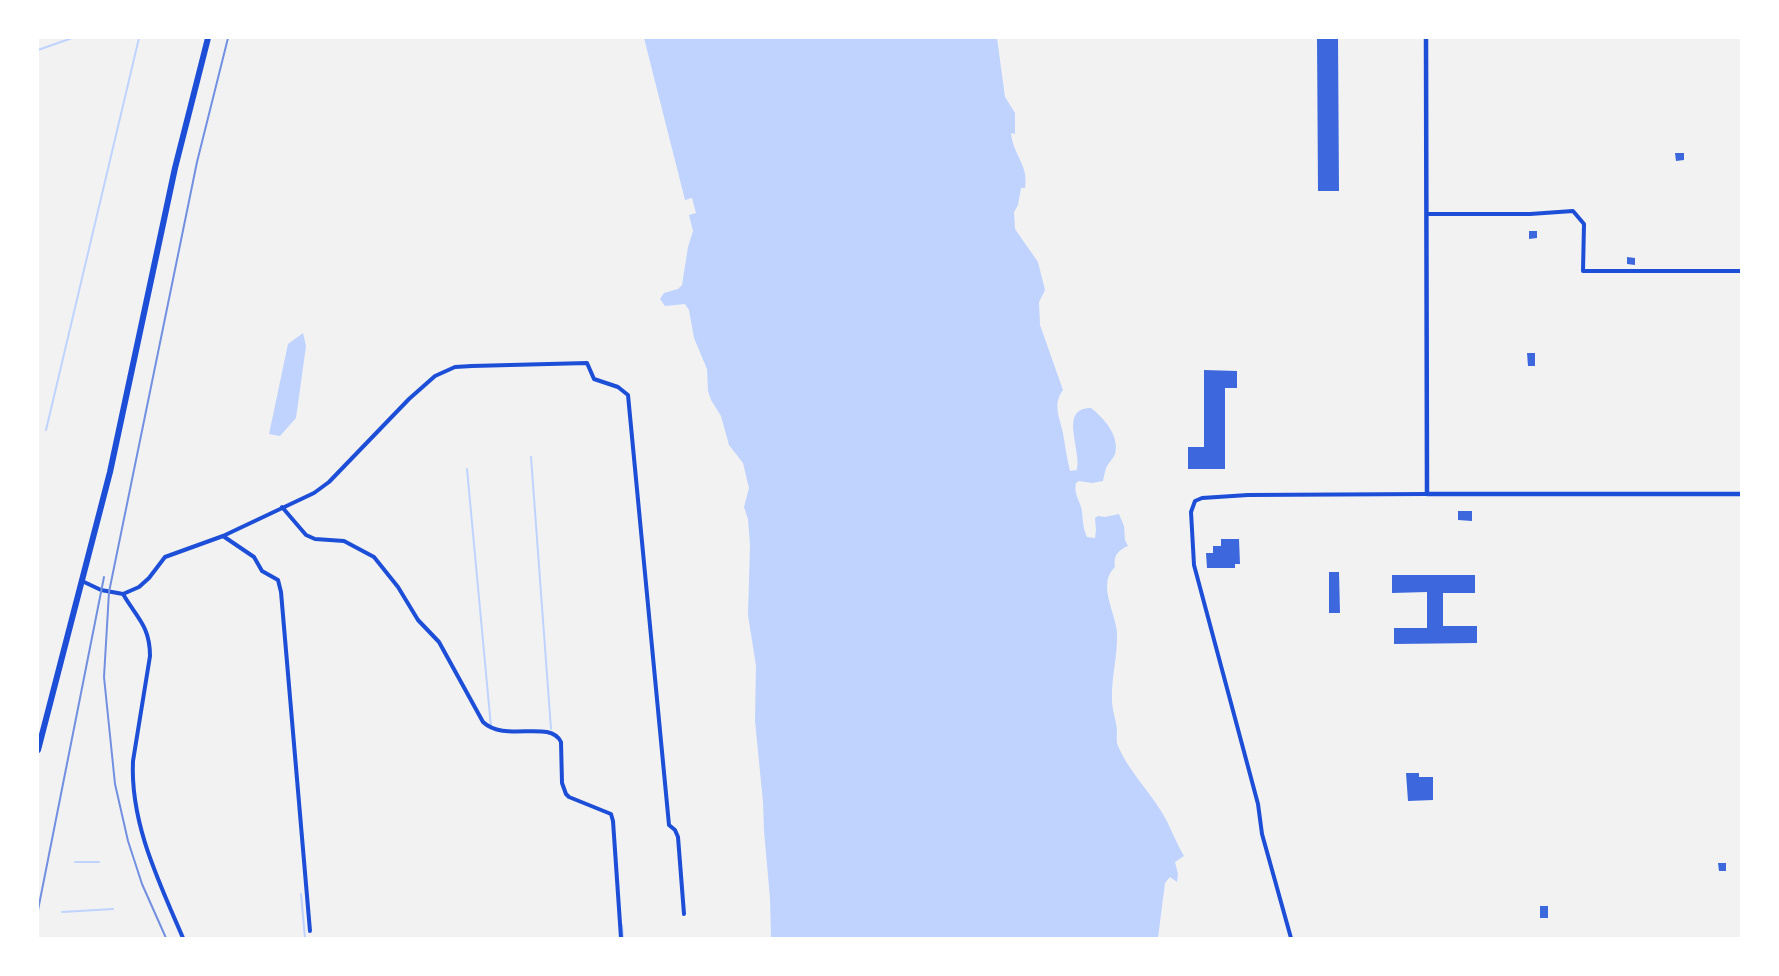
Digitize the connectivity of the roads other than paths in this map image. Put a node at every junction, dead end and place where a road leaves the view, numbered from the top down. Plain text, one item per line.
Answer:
1 (208, 38) edge
2 (1426, 38) edge
3 (1427, 214) junction
4 (1742, 271) edge
5 (1427, 494) junction
6 (1742, 494) edge
7 (282, 507) junction
8 (223, 536) junction
9 (82, 581) junction
10 (123, 594) junction
11 (38, 750) edge
12 (684, 914) dead end
13 (310, 931) dead end
14 (183, 939) edge
15 (621, 939) edge
16 (1291, 939) edge

1 - 9 main road
2 - 3 street
3 - 4 street
3 - 5 street
5 - 6 street
5 - 16 street
7 - 8 street
7 - 12 street
7 - 15 street
8 - 10 street
8 - 13 street
9 - 10 street
9 - 11 main road
10 - 14 street

